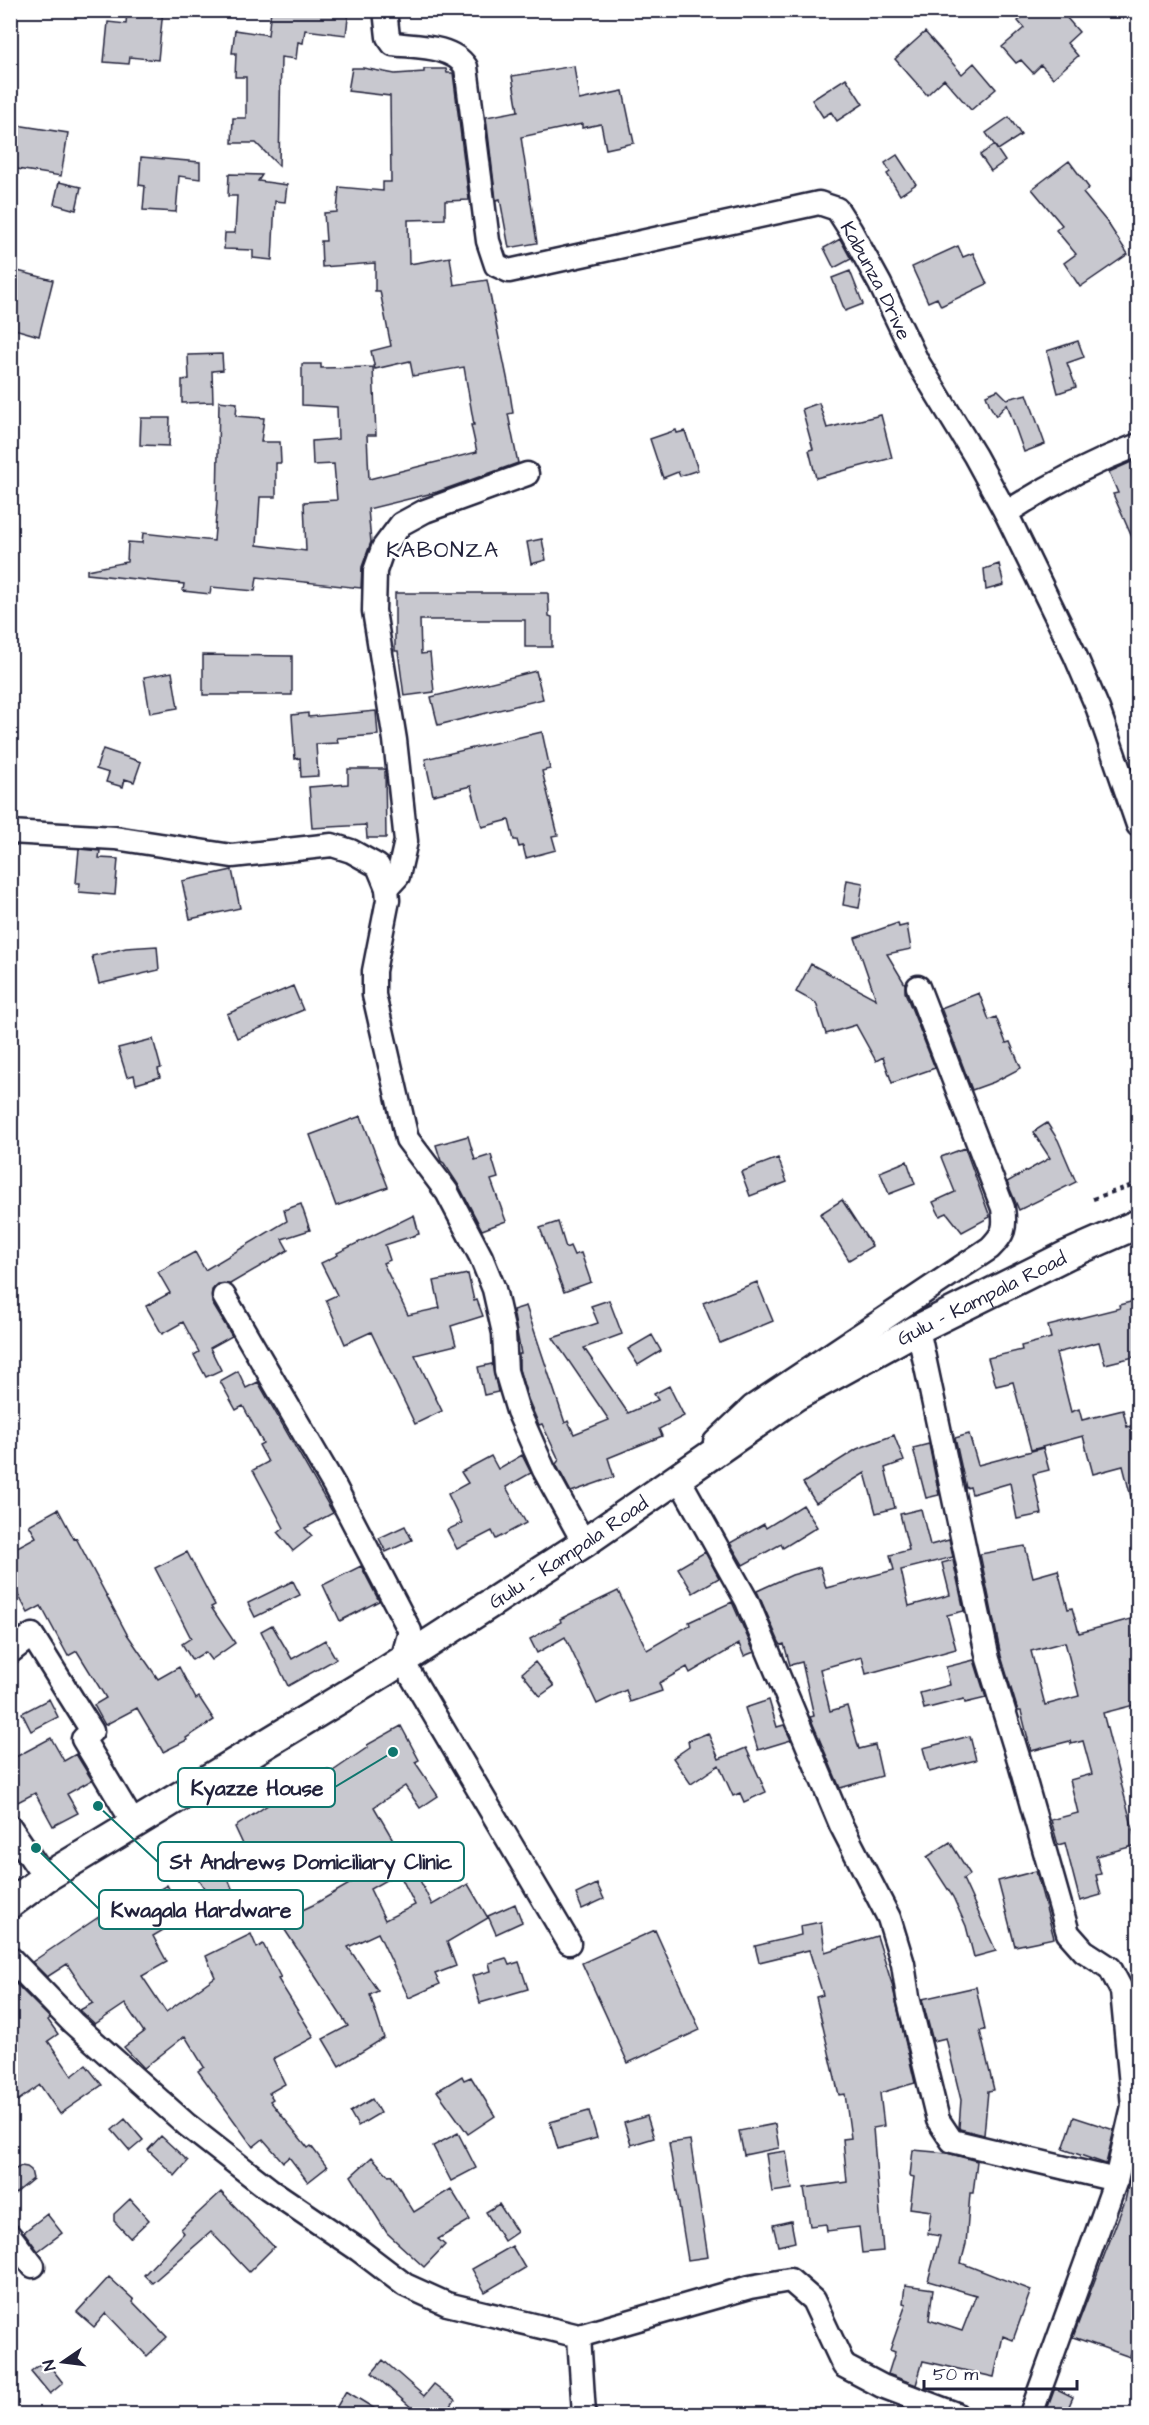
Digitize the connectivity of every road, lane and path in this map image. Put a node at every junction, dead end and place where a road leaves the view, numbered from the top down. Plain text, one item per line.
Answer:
1 (385, 10) edge
2 (1138, 445) edge
3 (527, 474) dead end
4 (1006, 513) junction
5 (1132, 786) edge
6 (1138, 825) edge
7 (10, 832) edge
8 (387, 888) junction
9 (918, 987) dead end
10 (1138, 1183) edge
11 (1093, 1199) dead end
12 (1138, 1224) edge
13 (224, 1296) dead end
14 (918, 1329) junction
15 (689, 1471) junction
16 (584, 1543) junction
17 (10, 1652) edge
18 (402, 1660) junction
19 (134, 1824) junction
20 (10, 1827) edge
21 (45, 1878) junction
22 (10, 1904) edge
23 (569, 1943) dead end
24 (10, 1958) edge
25 (1136, 2107) edge
26 (1116, 2180) junction
27 (10, 2236) edge
28 (33, 2266) dead end
29 (579, 2336) junction
30 (584, 2415) edge
31 (956, 2415) edge
32 (1031, 2415) edge

1 - 4 street, Kabunza Drive
2 - 4 street
3 - 8 street
4 - 5 street, Kabunza Drive
5 - 6 street, Kabunza Drive
7 - 8 street
8 - 16 street
9 - 15 street
10 - 11 path
12 - 14 main road, Gulu - Kampala Road
13 - 18 street
14 - 15 main road, Gulu - Kampala Road
14 - 25 street
15 - 16 main road, Gulu - Kampala Road
15 - 26 street
16 - 18 main road, Gulu - Kampala Road
17 - 19 street
18 - 19 main road, Gulu - Kampala Road
18 - 23 street
19 - 21 main road, Gulu - Kampala Road
20 - 21 street
21 - 22 main road, Gulu - Kampala Road
24 - 29 street
25 - 26 street
26 - 32 street
27 - 28 street
29 - 30 street
29 - 31 street

